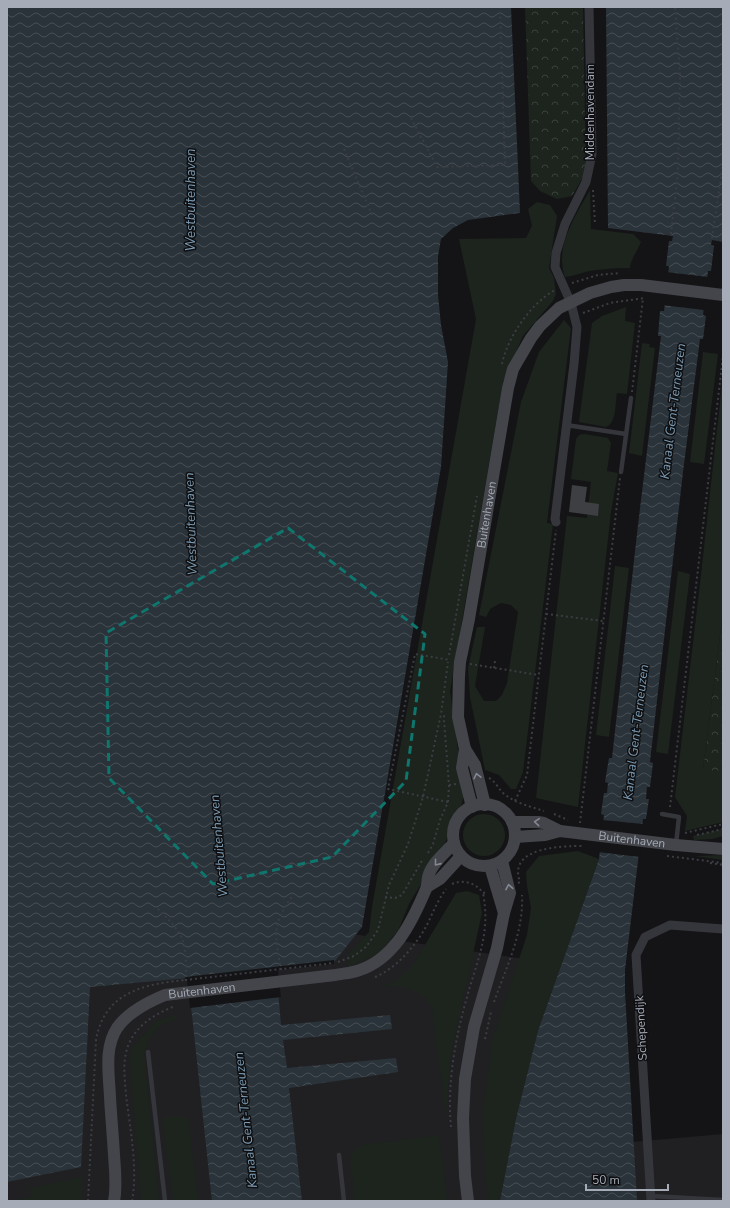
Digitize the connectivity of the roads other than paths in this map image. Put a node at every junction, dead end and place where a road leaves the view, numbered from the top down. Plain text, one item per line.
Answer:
1 (589, 7) edge
2 (723, 295) edge
3 (570, 303) junction
4 (631, 398) road end
5 (566, 425) junction
6 (626, 434) junction
7 (621, 472) road end
8 (556, 522) road end
9 (465, 749) junction
10 (485, 805) junction
11 (472, 807) junction
12 (662, 814) dead end
13 (512, 822) junction
14 (560, 831) junction
15 (515, 837) junction
16 (723, 841) edge
17 (454, 843) junction
18 (676, 845) junction
19 (704, 848) junction
20 (723, 849) edge
21 (461, 856) junction
22 (502, 860) junction
23 (490, 866) junction
24 (427, 887) junction
25 (504, 913) junction
26 (723, 930) edge
27 (148, 1052) dead end
28 (339, 1155) dead end
29 (650, 1199) edge
30 (723, 1200) edge
31 (114, 1201) edge
32 (165, 1201) edge
33 (344, 1201) edge
34 (468, 1201) edge

1 - 3 street, Middenhavendam
2 - 3 main road, Buitenhaven
3 - 5 street
3 - 9 main road, Buitenhaven
4 - 6 lane
5 - 6 lane
5 - 8 street
6 - 7 lane
10 -> 9 main road, Buitenhaven
9 - 11 main road, Buitenhaven
10 - 11 main road
10 - 13 main road
11 - 17 main road
12 - 18 lane
14 -> 13 main road, Buitenhaven
13 - 15 main road
14 - 15 main road, Buitenhaven
14 - 18 main road, Buitenhaven
15 - 22 main road
16 - 19 main road, Buitenhaven
17 - 21 main road
17 -> 24 main road, Buitenhaven
18 - 19 main road, Buitenhaven
19 - 20 main road, Buitenhaven
21 - 23 main road
21 - 24 main road, Buitenhaven
22 - 23 main road
25 -> 22 main road
23 - 25 main road
24 - 31 main road, Buitenhaven
25 - 34 main road
26 - 29 street, Schependijk
27 - 32 lane
28 - 33 lane
29 - 30 lane

